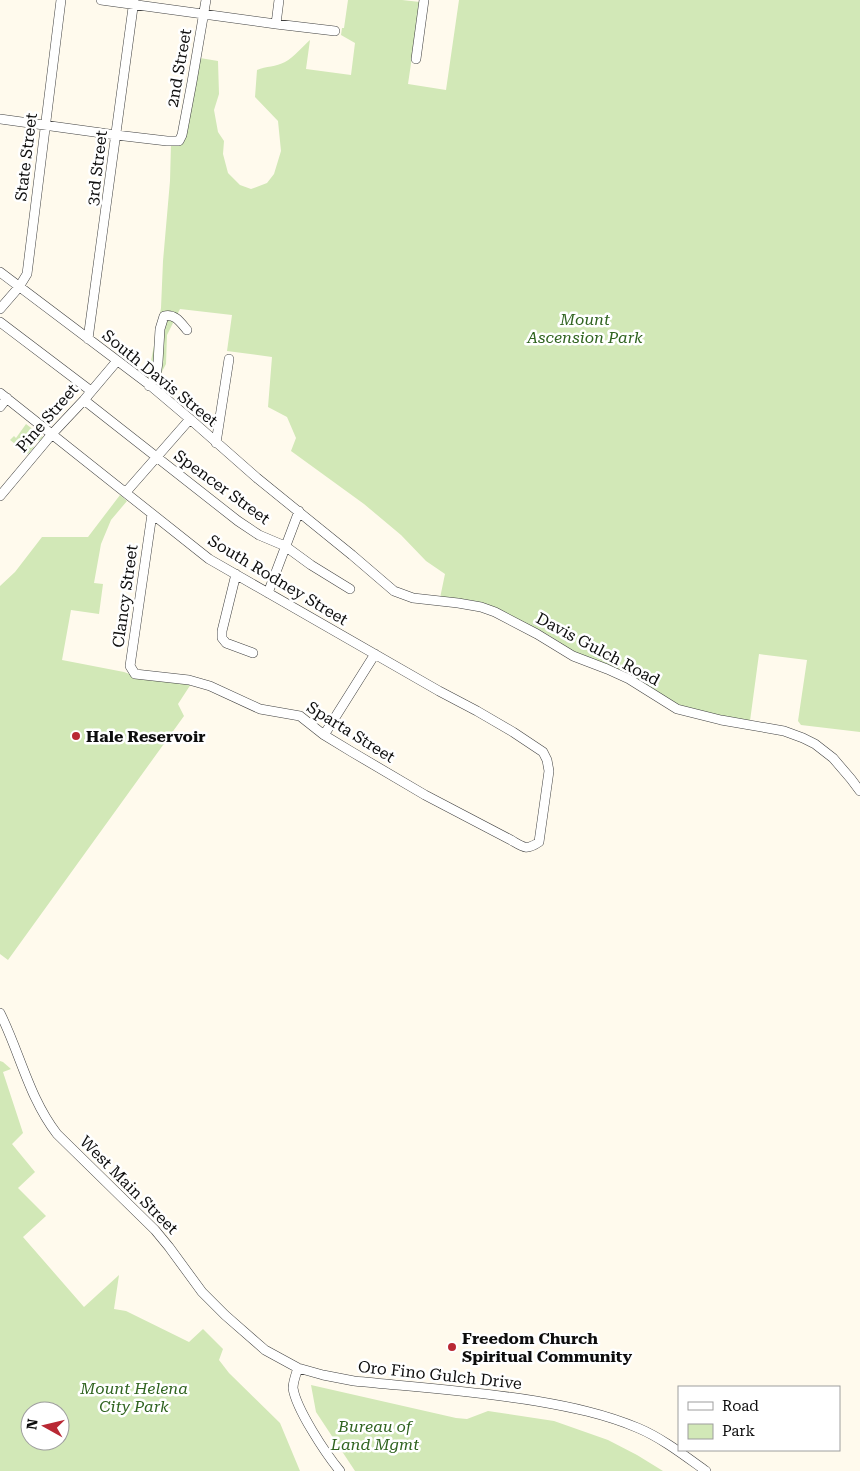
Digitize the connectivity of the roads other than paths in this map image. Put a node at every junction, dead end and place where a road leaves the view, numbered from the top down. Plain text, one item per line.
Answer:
1 (61, 0) edge
2 (101, 0) edge
3 (206, 0) edge
4 (279, 0) edge
5 (424, 0) edge
6 (133, 2) edge
7 (204, 14) junction
8 (276, 24) junction
9 (335, 31) dead end
10 (416, 59) dead end
11 (0, 119) edge
12 (44, 126) junction
13 (116, 135) junction
14 (0, 272) edge
15 (19, 287) junction
16 (0, 309) edge
17 (0, 322) edge
18 (187, 330) dead end
19 (88, 339) junction
20 (230, 358) dead end
21 (117, 361) junction
22 (150, 386) junction
23 (91, 390) junction
24 (3, 396) edge
25 (84, 400) junction
26 (0, 406) edge
27 (190, 419) junction
28 (52, 434) junction
29 (216, 443) junction
30 (156, 457) junction
31 (126, 492) junction
32 (0, 496) edge
33 (299, 511) junction
34 (152, 514) junction
35 (285, 546) junction
36 (236, 574) junction
37 (350, 589) dead end
38 (268, 593) junction
39 (253, 654) dead end
40 (375, 654) junction
41 (143, 675) joint
42 (324, 736) junction
43 (860, 791) edge
44 (531, 847) joint
45 (0, 1013) edge
46 (298, 1368) junction
47 (340, 1471) edge
48 (706, 1471) edge

1 - 12 street, State Street
2 - 6 street
3 - 7 street, 2nd Street
4 - 8 street
5 - 10 street
6 - 7 street
6 - 13 street, 3rd Street
7 - 8 street
7 - 13 street, 2nd Street
8 - 9 street
11 - 12 street
12 - 13 street
12 - 15 street, State Street
13 - 19 street, 3rd Street
14 - 15 street, South Davis Street
15 - 16 street, State Street
15 - 19 street, South Davis Street
17 - 23 street
18 - 22 street
19 - 21 street, South Davis Street
20 - 29 street
21 - 22 street, South Davis Street
21 - 23 street, Pine Street
22 - 27 street, South Davis Street
23 - 25 street, Pine Street
24 - 26 street
24 - 28 street, South Rodney Street
25 - 28 street, Pine Street
25 - 30 street, Spencer Street
27 - 29 street, South Davis Street
27 - 30 street
28 - 31 street, South Rodney Street
28 - 32 street, Pine Street
29 - 33 street, South Davis Street
30 - 31 street
30 - 35 street, Spencer Street
31 - 34 street, South Rodney Street
33 - 35 street
33 - 43 street, Davis Gulch Road
34 - 36 street, South Rodney Street
34 - 41 street, Clancy Street
35 - 37 street, Spencer Street
35 - 38 street
36 - 38 street, South Rodney Street
36 - 39 street
38 - 40 street, South Rodney Street
40 - 42 street
40 - 44 street, South Rodney Street
41 - 42 street, Sparta Street
42 - 44 street, Sparta Street
45 - 46 street, West Main Street
46 - 47 street
46 - 48 street, Oro Fino Gulch Drive

